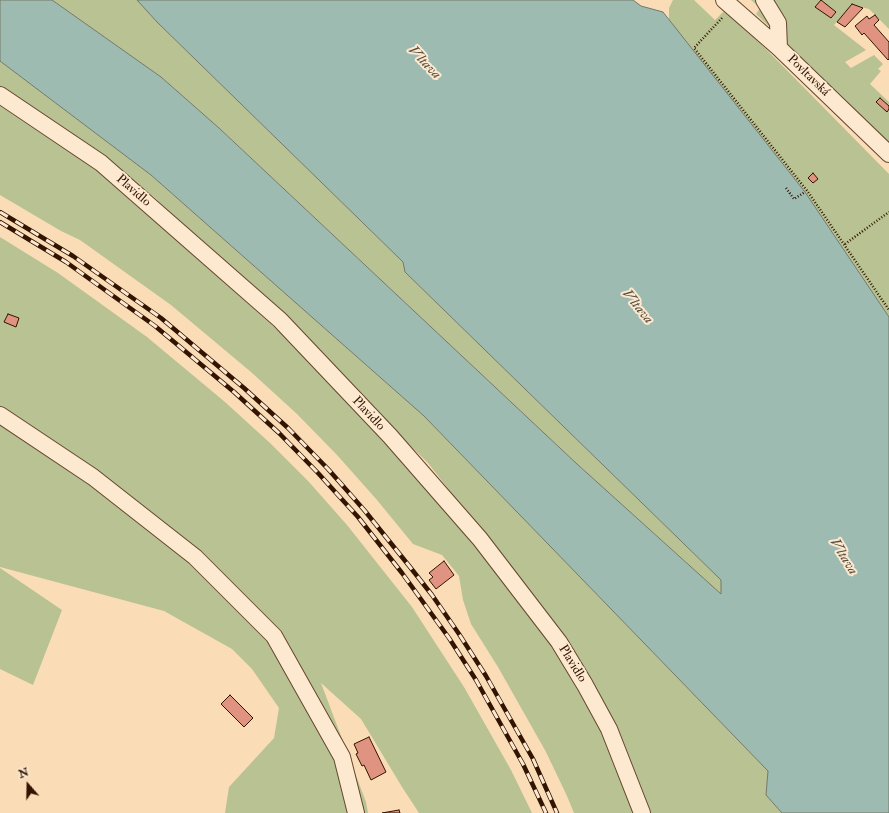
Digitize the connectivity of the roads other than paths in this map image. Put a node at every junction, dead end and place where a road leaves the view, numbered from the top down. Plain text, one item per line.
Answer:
1 (764, 0) edge
2 (728, 4) edge
3 (779, 48) junction
4 (0, 95) edge
5 (889, 154) edge
6 (0, 415) edge
7 (356, 813) edge
8 (642, 813) edge

1 - 3 street
2 - 3 street, Povltavská
3 - 5 street, Povltavská
4 - 8 street, Plavidlo
6 - 7 street

